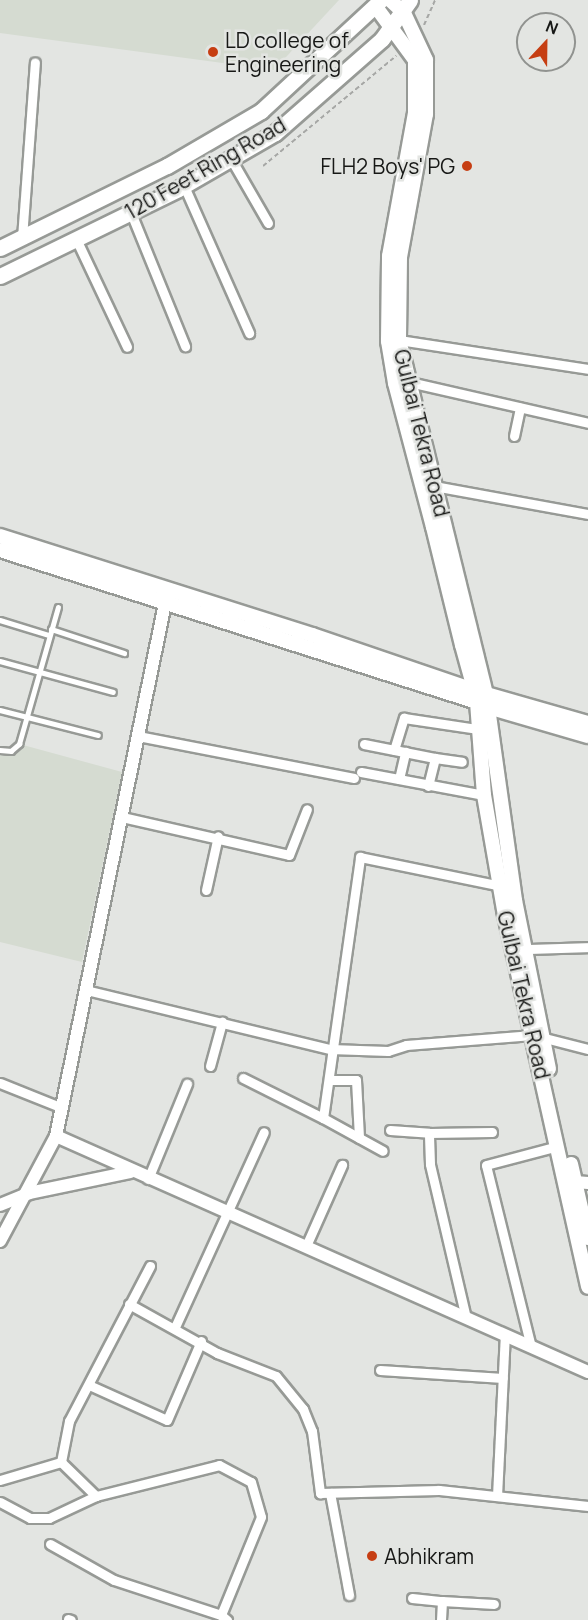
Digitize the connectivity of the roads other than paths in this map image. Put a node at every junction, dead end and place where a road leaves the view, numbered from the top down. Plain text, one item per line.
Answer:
1 (390, 0) edge
2 (379, 3) edge
3 (407, 6) edge
4 (393, 27) junction
5 (35, 62) dead end
6 (231, 159) junction
7 (184, 186) junction
8 (131, 213) junction
9 (268, 223) dead end
10 (0, 237) edge
11 (20, 239) junction
12 (76, 241) junction
13 (0, 248) edge
14 (0, 276) edge
15 (249, 333) dead end
16 (399, 340) junction
17 (185, 346) dead end
18 (127, 347) dead end
19 (588, 369) edge
20 (405, 381) junction
21 (520, 408) junction
22 (588, 423) edge
23 (514, 436) dead end
24 (434, 486) junction
25 (588, 514) edge
26 (0, 536) edge
27 (0, 550) edge
28 (167, 596) junction
29 (58, 607) dead end
30 (0, 620) edge
31 (51, 629) junction
32 (49, 635) junction
33 (124, 652) dead end
34 (0, 661) edge
35 (39, 672) junction
36 (113, 692) dead end
37 (481, 698) junction
38 (0, 710) edge
39 (26, 717) junction
40 (588, 723) edge
41 (478, 729) junction
42 (98, 735) dead end
43 (138, 736) junction
44 (588, 736) edge
45 (364, 744) dead end
46 (0, 750) edge
47 (394, 750) junction
48 (405, 752) junction
49 (435, 758) junction
50 (462, 762) dead end
51 (399, 779) junction
52 (428, 786) junction
53 (484, 795) junction
54 (307, 809) dead end
55 (122, 817) junction
56 (218, 836) junction
57 (501, 886) junction
58 (206, 890) dead end
59 (588, 947) edge
60 (525, 950) junction
61 (86, 990) junction
62 (222, 1022) junction
63 (538, 1036) junction
64 (330, 1049) junction
65 (588, 1049) edge
66 (210, 1066) dead end
67 (243, 1078) dead end
68 (330, 1080) junction
69 (0, 1083) edge
70 (187, 1084) dead end
71 (60, 1107) junction
72 (323, 1118) junction
73 (390, 1130) dead end
74 (264, 1132) dead end
75 (492, 1132) dead end
76 (429, 1133) junction
77 (56, 1136) junction
78 (359, 1138) junction
79 (558, 1146) junction
80 (383, 1151) dead end
81 (342, 1165) dead end
82 (130, 1172) junction
83 (148, 1179) junction
84 (581, 1182) edge
85 (29, 1193) junction
86 (0, 1205) edge
87 (226, 1210) junction
88 (588, 1238) edge
89 (0, 1241) edge
90 (306, 1246) junction
91 (150, 1266) dead end
92 (588, 1287) edge
93 (129, 1304) junction
94 (466, 1318) junction
95 (175, 1327) junction
96 (505, 1335) junction
97 (201, 1341) junction
98 (531, 1347) junction
99 (380, 1370) dead end
100 (588, 1372) edge
101 (502, 1378) junction
102 (89, 1385) junction
103 (61, 1462) junction
104 (0, 1480) edge
105 (330, 1493) junction
106 (96, 1496) junction
107 (497, 1496) junction
108 (0, 1502) edge
109 (588, 1506) edge
110 (50, 1544) dead end
111 (350, 1595) dead end
112 (412, 1598) dead end
113 (442, 1601) junction
114 (494, 1604) dead end
115 (224, 1617) edge
116 (441, 1620) edge

1 - 3 main road, Gulbai Tekra Road
2 - 4 main road, Gulbai Tekra Road
2 - 11 main road, 120 Feet Ring Road
3 - 4 main road, 120 Feet Ring Road
3 - 16 main road, Gulbai Tekra Road
4 - 6 main road, 120 Feet Ring Road
4 - 37 main road, Gulbai Tekra Road
5 - 11 street
6 - 7 main road, 120 Feet Ring Road
6 - 9 street
7 - 8 main road, 120 Feet Ring Road
7 - 15 street
8 - 12 main road, 120 Feet Ring Road
8 - 17 street
10 - 11 street
11 - 13 main road, 120 Feet Ring Road
12 - 14 main road, 120 Feet Ring Road
12 - 18 street
16 - 19 street
16 - 20 main road, Gulbai Tekra Road
20 - 21 street
20 - 24 main road, Gulbai Tekra Road
21 - 22 street
21 - 23 street
24 - 25 street
24 - 37 main road, Gulbai Tekra Road
26 - 28 main road
27 - 28 main road
28 - 37 main road
28 - 43 street
29 - 31 lane
30 - 32 lane
31 - 32 lane
31 - 33 lane
32 - 35 lane
34 - 35 lane
35 - 36 lane
35 - 39 lane
37 - 40 main road
37 - 41 main road, Gulbai Tekra Road
37 - 44 main road
37 - 60 main road, Gulbai Tekra Road
38 - 39 lane
39 - 42 lane
39 - 46 lane
41 - 47 street
41 - 53 main road, Gulbai Tekra Road
43 - 51 street
43 - 55 street
45 - 47 street
47 - 48 street
48 - 49 street
48 - 51 street
49 - 50 street
49 - 52 street
51 - 52 street
52 - 53 street
53 - 57 main road, Gulbai Tekra Road
54 - 56 street
55 - 56 street
55 - 61 street
56 - 58 street
57 - 63 main road, Gulbai Tekra Road
57 - 64 street
59 - 60 street
60 - 63 main road, Gulbai Tekra Road
61 - 62 street
61 - 71 street
62 - 64 street
62 - 66 street
63 - 64 street
63 - 65 street
63 - 79 main road, Gulbai Tekra Road
63 - 84 main road, Gulbai Tekra Road
64 - 68 street
67 - 72 street
68 - 72 street
68 - 78 street
69 - 71 street
70 - 83 street
71 - 77 street
72 - 78 street
73 - 76 street
74 - 87 street
75 - 76 street
76 - 94 street
77 - 82 street
77 - 85 street
78 - 80 street
79 - 92 main road, Gulbai Tekra Road
79 - 98 street
81 - 90 street
82 - 83 street
82 - 85 street
83 - 87 street
84 - 88 main road, Gulbai Tekra Road
85 - 86 street
85 - 89 street
87 - 90 street
87 - 95 street
90 - 94 street
91 - 93 street
93 - 95 street
93 - 102 street
94 - 96 street
95 - 97 street
96 - 98 street
96 - 101 street
97 - 102 street
97 - 105 street
98 - 100 street
99 - 101 street
101 - 107 street
102 - 103 street
103 - 104 street
103 - 106 street
105 - 107 street
105 - 111 street
106 - 108 street
106 - 115 street
107 - 109 street
110 - 115 street
112 - 113 street
113 - 114 street
113 - 116 street

